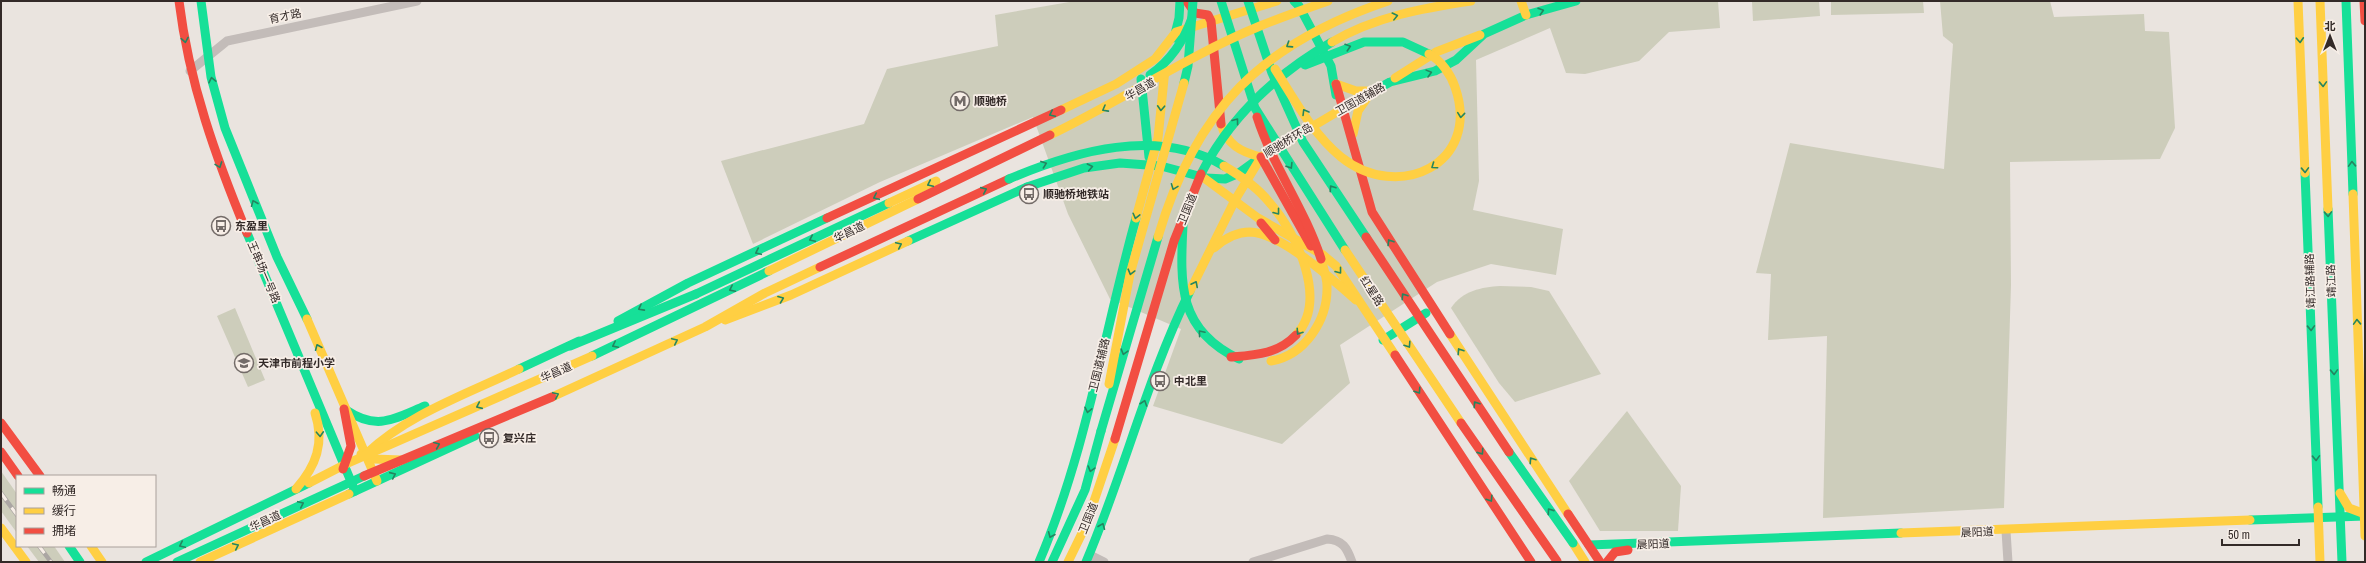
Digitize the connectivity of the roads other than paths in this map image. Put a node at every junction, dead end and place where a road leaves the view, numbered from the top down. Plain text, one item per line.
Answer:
1 (179, 1) edge
2 (201, 1) edge
3 (417, 1) edge
4 (1180, 1) edge
5 (1187, 1) edge
6 (1193, 1) edge
7 (1221, 1) edge
8 (1248, 1) edge
9 (1277, 1) edge
10 (1328, 1) edge
11 (1388, 1) edge
12 (1471, 1) edge
13 (1521, 1) edge
14 (1576, 1) edge
15 (2298, 1) edge
16 (2315, 1) edge
17 (2320, 1) edge
18 (2342, 1) edge
19 (2346, 1) edge
20 (2364, 1) edge
21 (1298, 3) edge
22 (1526, 15) junction
23 (2321, 17) junction
24 (1192, 18) junction
25 (2365, 20) edge
26 (1211, 21) junction
27 (2346, 22) junction
28 (1176, 32) junction
29 (1484, 34) junction
30 (1264, 53) junction
31 (208, 56) junction
32 (1140, 69) junction
33 (190, 71) junction
34 (1287, 73) junction
35 (1390, 82) junction
36 (1336, 84) junction
37 (1372, 90) junction
38 (1256, 108) junction
39 (1343, 108) junction
40 (1330, 116) junction
41 (1353, 143) junction
42 (1261, 157) junction
43 (1149, 165) junction
44 (1204, 178) junction
45 (1235, 200) junction
46 (1184, 216) junction
47 (1258, 218) junction
48 (1264, 227) junction
49 (1275, 228) junction
50 (1240, 233) junction
51 (1275, 240) junction
52 (1212, 249) junction
53 (1313, 249) junction
54 (272, 291) junction
55 (1361, 305) junction
56 (1433, 309) junction
57 (1110, 318) junction
58 (705, 327) junction
59 (1161, 334) junction
60 (1383, 340) junction
61 (570, 346) junction
62 (1231, 356) junction
63 (469, 392) junction
64 (344, 409) junction
65 (512, 415) junction
66 (1, 422) edge
67 (1101, 431) junction
68 (350, 446) junction
69 (1, 452) edge
70 (365, 456) junction
71 (401, 460) junction
72 (345, 465) junction
73 (372, 472) junction
74 (17, 475) edge
75 (39, 475) edge
76 (351, 482) junction
77 (377, 482) junction
78 (2339, 489) junction
79 (2364, 490) edge
80 (355, 491) junction
81 (293, 492) junction
82 (321, 495) junction
83 (2365, 518) edge
84 (2340, 520) junction
85 (2319, 521) junction
86 (1, 528) edge
87 (2007, 533) junction
88 (2365, 536) edge
89 (1573, 543) junction
90 (1589, 545) junction
91 (70, 547) edge
92 (92, 547) edge
93 (1088, 558) edge
94 (1558, 561) edge
95 (26, 562) edge
96 (80, 562) edge
97 (102, 562) edge
98 (146, 562) edge
99 (177, 562) edge
100 (200, 562) edge
101 (1039, 562) edge
102 (1052, 562) edge
103 (1068, 562) edge
104 (1104, 562) edge
105 (1254, 562) edge
106 (1352, 562) edge
107 (1531, 562) edge
108 (1585, 562) edge
109 (1600, 562) edge
110 (1607, 562) edge
111 (2008, 562) edge
112 (2320, 562) edge
113 (2342, 562) edge

1 -> 33 main road, 王串场一号路
2 - 31 main road, 王串场一号路
3 - 31 street, 育才路
4 - 28 main road, 卫国道辅路
5 - 26 main road
6 - 24 main road, bridge
7 - 38 main road, 红星路, bridge
8 - 30 main road, bridge
9 - 26 main road
10 -> 70 main road, 华昌道, bridge
11 -> 67 main road, 卫国道, bridge
34 -> 12 main road, 卫国道, bridge
13 - 22 main road
22 -> 14 main road, 卫国道辅路
15 -> 85 main road, 靖江路辅路
16 - 23 main road
17 - 23 main road, 靖江路
18 - 27 main road
19 - 27 main road
20 - 25 main road
21 - 36 main road
22 - 29 main road, 卫国道辅路
23 -> 78 main road, 靖江路
24 -> 61 main road, 华昌道, bridge
24 -> 67 main road, bridge
26 - 28 main road
26 - 42 main road, 顺驰桥环岛
79 -> 27 main road
28 - 32 main road, 华昌道
28 -> 43 main road, 卫国道辅路
29 - 35 main road, 卫国道辅路
35 -> 29 main road, 卫国道辅路
34 -> 30 main road, bridge
89 -> 30 main road, bridge
31 - 33 street, 育才路
64 -> 31 main road, 王串场一号路
32 - 43 main road
32 -> 61 main road, 华昌道
33 -> 54 main road, 王串场一号路
46 -> 34 main road, 卫国道, bridge
35 - 37 main road, 卫国道辅路
36 - 37 main road
36 - 39 main road
36 - 40 main road
37 - 39 main road, 卫国道辅路
37 - 41 main road
38 - 62 main road, bridge
38 -> 94 main road, 红星路, bridge
39 - 40 main road, 卫国道辅路
39 - 41 main road
40 - 42 main road, 顺驰桥环岛
56 -> 41 main road
42 - 44 main road
42 - 45 main road
42 - 53 main road
43 - 44 main road, 华昌道
43 -> 57 main road, 卫国道辅路
58 -> 43 main road, 华昌道
44 - 45 main road
45 - 47 main road
45 - 52 main road
62 -> 46 main road, bridge
46 - 103 main road, 卫国道, bridge
47 - 48 main road
47 - 49 main road
48 - 49 main road
48 - 50 main road
48 - 51 main road
49 - 53 main road
50 - 51 main road
50 - 52 main road
51 - 55 main road
59 -> 52 main road
53 -> 55 main road
54 - 68 main road
54 - 72 main road, 王串场一号路
54 -> 81 main road
55 - 60 main road
56 - 60 main road
90 -> 56 main road
57 - 59 main road
57 -> 101 main road, 卫国道辅路
58 -> 62 main road, 华昌道, bridge
65 -> 58 main road, 华昌道
93 -> 59 main road
60 -> 107 main road
61 - 63 main road, 华昌道
63 - 64 main road
63 - 70 main road, 华昌道
64 - 68 main road
64 - 70 main road, 王串场一号路
71 -> 65 main road, 华昌道
77 -> 65 main road
66 - 75 main road
67 -> 102 main road, 卫国道
68 - 70 main road
68 - 72 main road
69 - 74 main road
70 - 71 main road
70 - 72 main road, 华昌道
70 - 73 main road, 王串场一号路
71 - 73 main road, 华昌道
72 - 76 main road, 王串场一号路
72 - 81 main road, 华昌道
72 - 82 main road
73 - 76 main road, 华昌道
73 - 77 main road, 王串场一号路
76 - 80 main road, 王串场一号路
76 - 82 main road, 华昌道
77 - 80 main road
78 - 83 main road
78 - 84 main road, 靖江路
79 - 83 main road
100 -> 80 main road
81 -> 98 main road, 华昌道
99 -> 82 main road, 华昌道
83 - 84 main road, 晨阳道
83 - 88 main road
84 - 85 main road, 晨阳道
84 - 113 main road, 靖江路
85 - 87 main road, 晨阳道
85 - 112 main road, 靖江路辅路
86 - 95 main road
87 - 90 main road, 晨阳道
87 - 110 main road, 晨阳道
87 - 111 street
89 - 90 main road, 晨阳道
89 - 108 main road
90 - 109 main road
91 - 96 main road
92 - 97 main road
93 - 104 street
105 - 106 street

